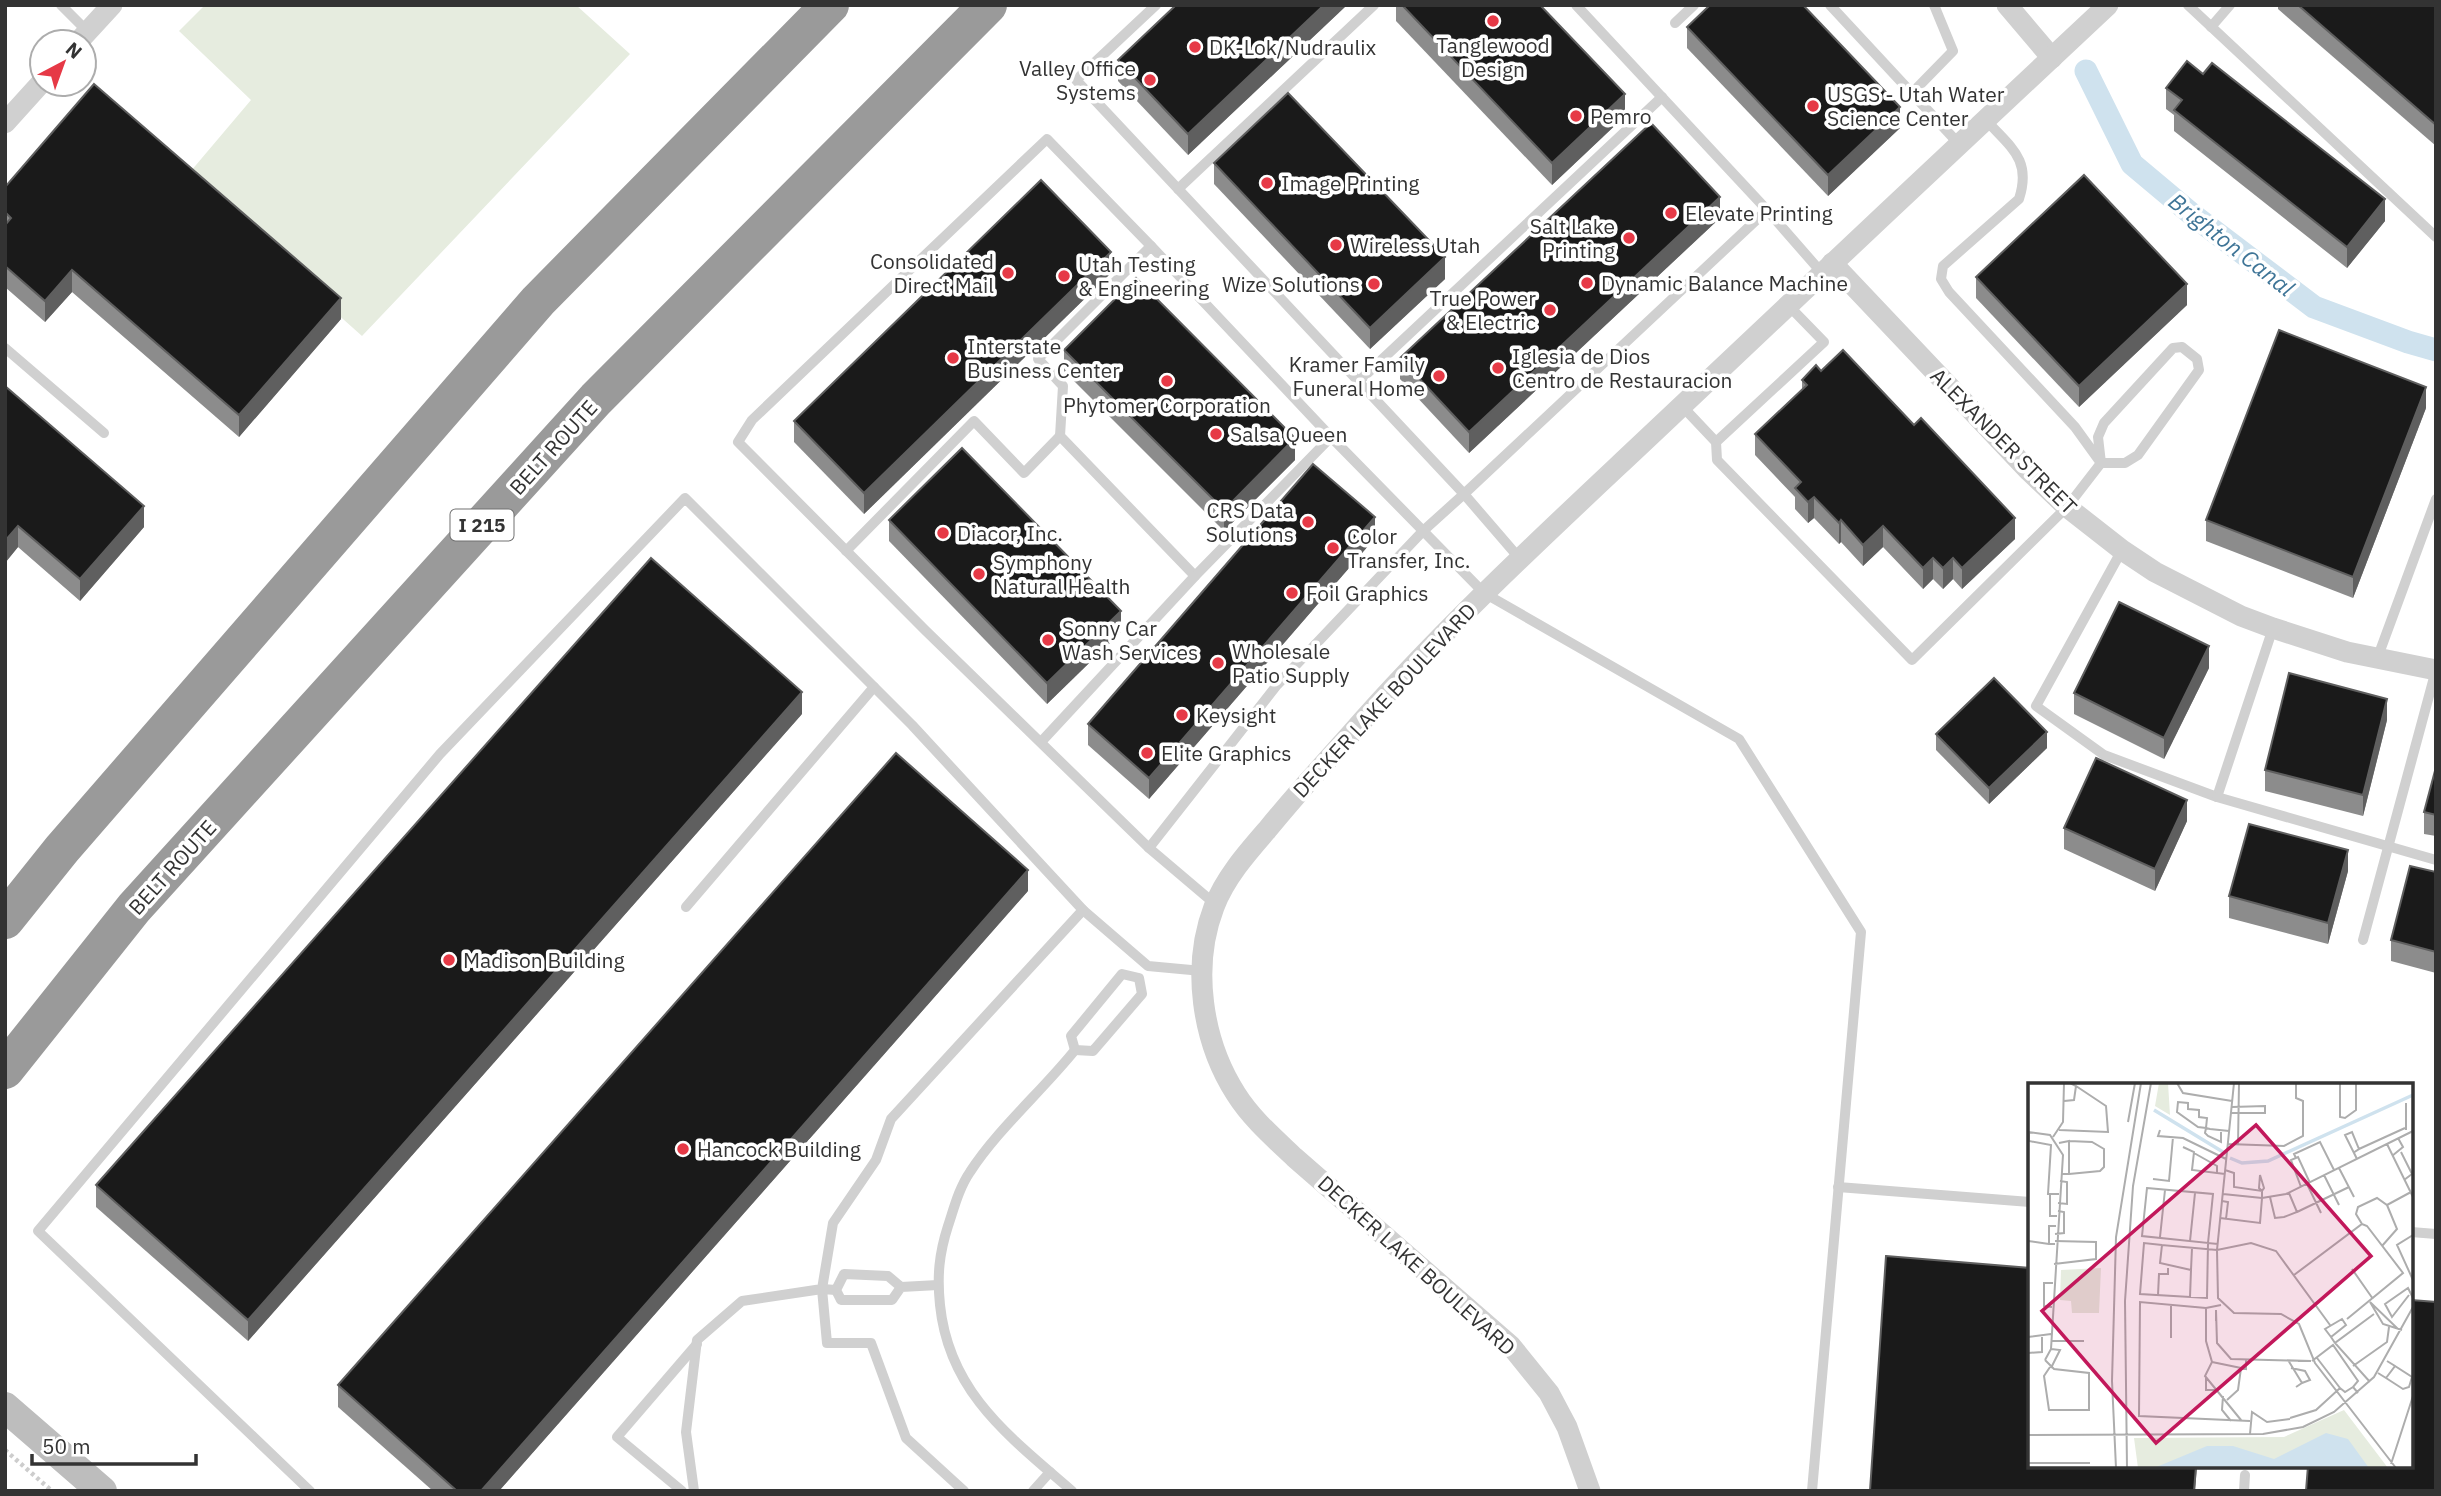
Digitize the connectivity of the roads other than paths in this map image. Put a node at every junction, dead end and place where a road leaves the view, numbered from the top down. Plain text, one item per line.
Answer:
1 (61, 5) edge
2 (112, 5) edge
3 (830, 5) edge
4 (988, 5) edge
5 (1156, 5) edge
6 (1374, 5) edge
7 (1576, 5) edge
8 (1694, 5) edge
9 (1830, 5) edge
10 (1934, 5) edge
11 (2007, 5) edge
12 (2108, 5) edge
13 (2188, 5) edge
14 (2230, 5) edge
15 (1675, 23) dead end
16 (2211, 27) junction
17 (77, 28) edge
18 (91, 28) edge
19 (2052, 58) junction
20 (1911, 94) junction
21 (1662, 97) junction
22 (28, 98) edge
23 (1986, 120) junction
24 (5, 123) edge
25 (1959, 144) junction
26 (1178, 189) junction
27 (1768, 210) junction
28 (2436, 237) edge
29 (1151, 246) junction
30 (1827, 268) junction
31 (1788, 305) junction
32 (5, 348) edge
33 (1358, 382) junction
34 (1682, 406) junction
35 (104, 433) dead end
36 (1060, 436) junction
37 (1331, 437) junction
38 (1716, 442) junction
39 (2101, 463) junction
40 (1464, 494) junction
41 (2436, 499) edge
42 (2067, 507) junction
43 (1423, 531) junction
44 (2122, 550) junction
45 (846, 551) junction
46 (1520, 559) junction
47 (1195, 576) junction
48 (1483, 593) junction
49 (2273, 628) junction
50 (2377, 659) junction
51 (2436, 670) edge
52 (874, 687) junction
53 (1041, 742) junction
54 (2217, 797) junction
55 (2387, 846) junction
56 (1149, 848) junction
57 (2436, 860) edge
58 (1215, 904) junction
59 (686, 907) dead end
60 (1083, 910) junction
61 (5, 920) edge
62 (2363, 940) dead end
63 (1148, 966) junction
64 (1202, 971) junction
65 (1139, 978) junction
66 (1075, 1050) junction
67 (5, 1070) edge
68 (1838, 1187) junction
69 (2028, 1202) edge
70 (2413, 1232) edge
71 (2436, 1234) edge
72 (938, 1285) junction
73 (901, 1287) junction
74 (822, 1289) junction
75 (836, 1290) junction
76 (697, 1344) junction
77 (5, 1407) edge
78 (1050, 1472) junction
79 (2245, 1475) dead end
80 (102, 1491) edge
81 (310, 1491) edge
82 (682, 1491) edge
83 (694, 1491) edge
84 (964, 1491) edge
85 (1033, 1491) edge
86 (1072, 1491) edge
87 (1590, 1491) edge
88 (1812, 1491) edge
89 (2244, 1491) edge

1 - 17 lane
2 - 18 street
3 - 61 highway
4 - 67 highway, BELT ROUTE / I 215
5 - 26 lane
6 - 26 lane
7 - 21 lane
8 - 15 lane
9 - 20 lane
10 - 20 lane
11 - 19 street
12 - 19 street, DECKER LAKE BOULEVARD
13 - 16 lane
14 - 16 lane
16 - 28 lane
19 - 23 street, DECKER LAKE BOULEVARD
20 - 25 lane
21 - 27 lane
21 - 33 lane
22 - 24 street
23 - 25 street, DECKER LAKE BOULEVARD
23 - 39 lane
25 - 30 street, DECKER LAKE BOULEVARD
26 - 33 lane
27 - 30 lane
27 - 40 lane
29 - 36 lane
29 - 37 lane
29 - 45 lane
30 - 31 street, DECKER LAKE BOULEVARD
30 - 42 street, ALEXANDER STREET
31 - 34 street, DECKER LAKE BOULEVARD
31 - 38 lane
32 - 35 lane
33 - 40 lane
34 - 38 lane
34 - 46 street, DECKER LAKE BOULEVARD
36 - 45 lane
36 - 47 lane
37 - 43 lane
37 - 47 lane
38 - 42 lane
39 - 39 lane
39 - 42 lane
40 - 43 lane
40 - 46 lane
41 - 50 lane
42 - 44 street, ALEXANDER STREET
43 - 48 lane
43 - 56 lane
44 - 49 street, ALEXANDER STREET
44 - 54 lane
45 - 53 lane
46 - 48 street, DECKER LAKE BOULEVARD
47 - 53 lane
48 - 58 street, DECKER LAKE BOULEVARD
48 - 68 lane
49 - 50 street, ALEXANDER STREET
49 - 54 lane
50 - 51 street, ALEXANDER STREET
51 - 55 lane
52 - 59 lane
52 - 60 lane
52 - 81 lane
53 - 56 lane
54 - 55 lane
55 - 57 lane
55 - 62 lane
56 - 58 lane
58 - 64 street, DECKER LAKE BOULEVARD
60 - 63 lane
60 - 74 lane
63 - 64 lane
63 - 65 lane
64 - 87 street, DECKER LAKE BOULEVARD
65 - 66 lane
65 - 66 lane
66 - 72 lane
68 - 69 lane
68 - 88 lane
70 - 71 lane
72 - 73 lane
72 - 78 lane
73 - 75 lane
73 - 75 lane
74 - 75 lane
74 - 76 lane
74 - 84 lane
76 - 82 lane
76 - 83 lane
77 - 80 street
78 - 85 lane
78 - 86 lane
79 - 89 lane

